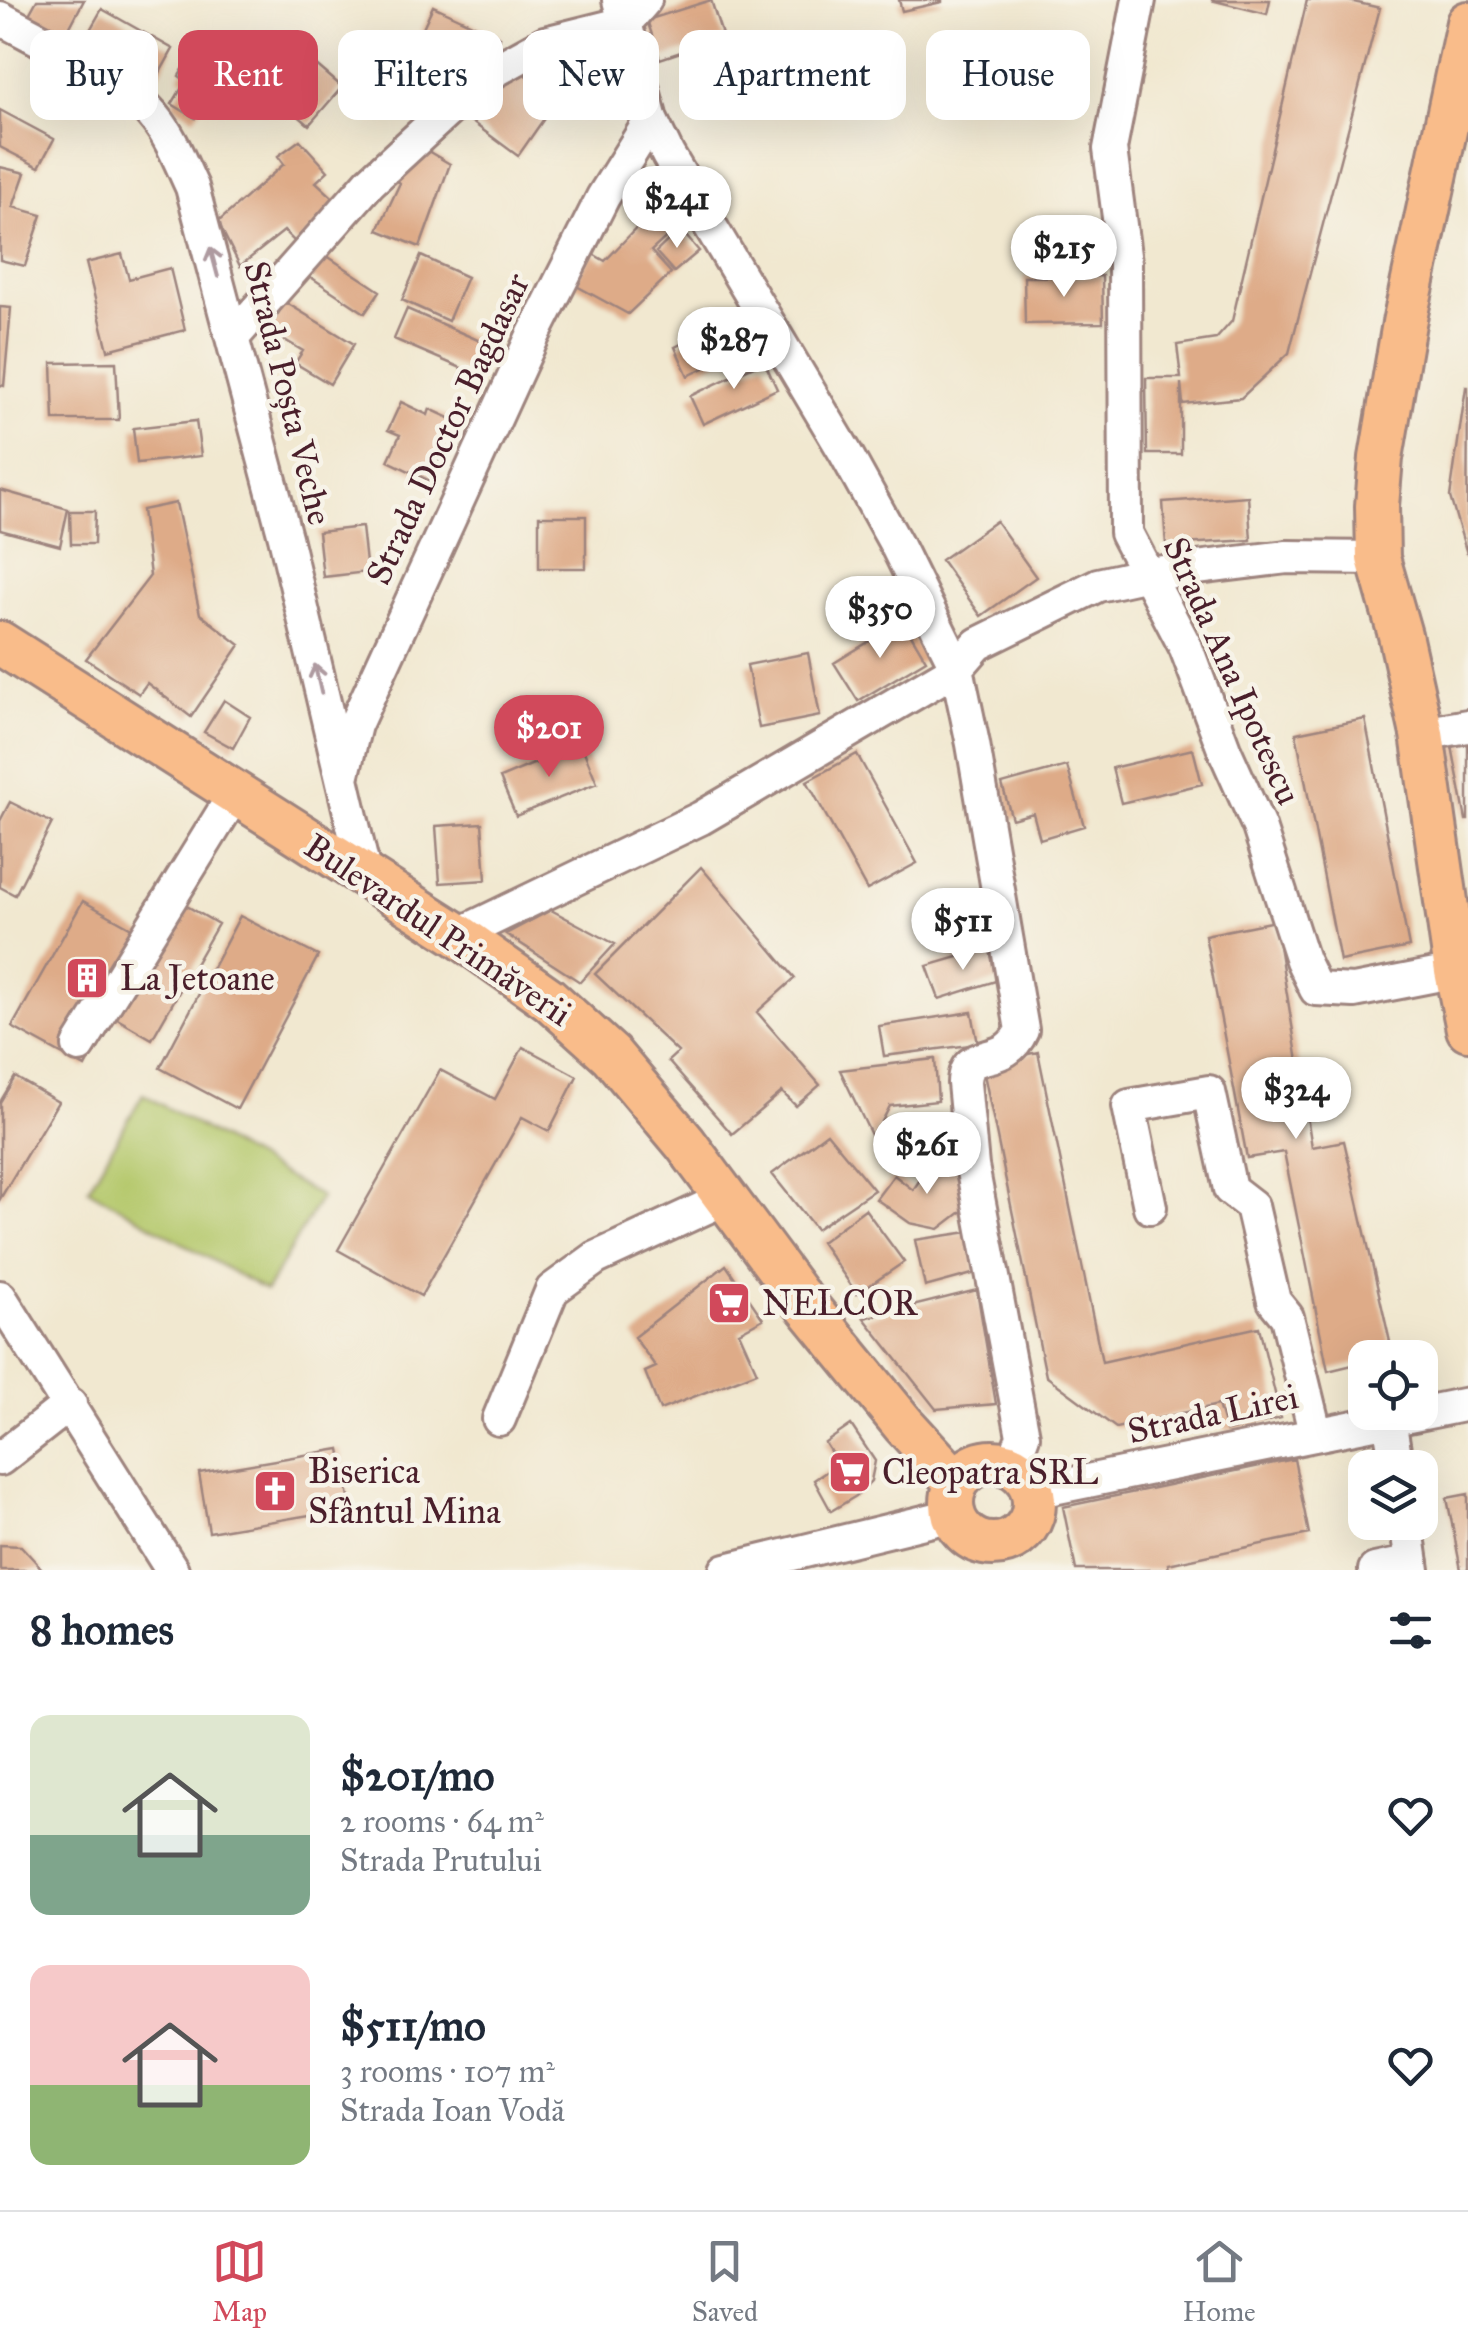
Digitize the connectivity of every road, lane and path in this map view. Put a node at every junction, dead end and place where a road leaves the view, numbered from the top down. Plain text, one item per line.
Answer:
1 (1139, 0) edge
2 (630, 8) edge
3 (0, 18) edge
4 (1468, 24) edge
5 (1464, 71) edge
6 (652, 120) joint
7 (234, 336) junction
8 (1378, 558) junction
9 (1148, 574) junction
10 (0, 643) edge
11 (957, 668) junction
12 (1468, 726) edge
13 (1422, 734) junction
14 (341, 781) junction
15 (234, 795) junction
16 (365, 876) junction
17 (458, 935) junction
18 (1456, 971) junction
19 (1468, 1029) edge
20 (79, 1046) dead end
21 (726, 1198) junction
22 (1150, 1207) dead end
23 (0, 1297) edge
24 (70, 1404) junction
25 (1468, 1404) edge
26 (1438, 1410) edge
27 (499, 1419) dead end
28 (1348, 1426) edge
29 (1315, 1432) junction
30 (0, 1459) edge
31 (1022, 1479) junction
32 (955, 1499) junction
33 (1409, 1540) edge
34 (1022, 1554) edge
35 (1413, 1566) edge
36 (172, 1570) edge
37 (726, 1570) edge
38 (1375, 1570) edge

1 - 9 street, Strada Ana Ipotescu
2 - 7 street
7 -> 3 street, Strada Poșta Veche
4 - 5 main road
5 - 8 main road
6 - 11 street
6 - 14 street, Strada Doctor Bagdasar
14 -> 7 street, Strada Poșta Veche
8 - 9 street
8 - 13 main road
9 - 11 street
9 - 18 street, Strada Ana Ipotescu
10 - 15 main road, Bulevardul Primăverii
11 - 17 street
11 - 31 street
12 - 13 street
13 - 18 main road
14 - 16 street, Strada Poșta Veche
15 - 16 main road, Bulevardul Primăverii
15 - 20 street
16 - 17 main road, Bulevardul Primăverii
17 - 21 main road, Bulevardul Primăverii
18 - 19 main road
21 - 27 street
21 - 32 main road, Bulevardul Primăverii
22 - 29 street
23 - 24 street
24 - 30 street
24 - 36 street
25 - 26 street, Strada Lirei
28 - 29 street, Strada Lirei
29 - 31 street, Strada Lirei
31 - 32 main road
31 - 34 main road
32 - 34 main road, Bulevardul Primăverii
32 - 37 street
33 - 35 street
35 - 38 street

